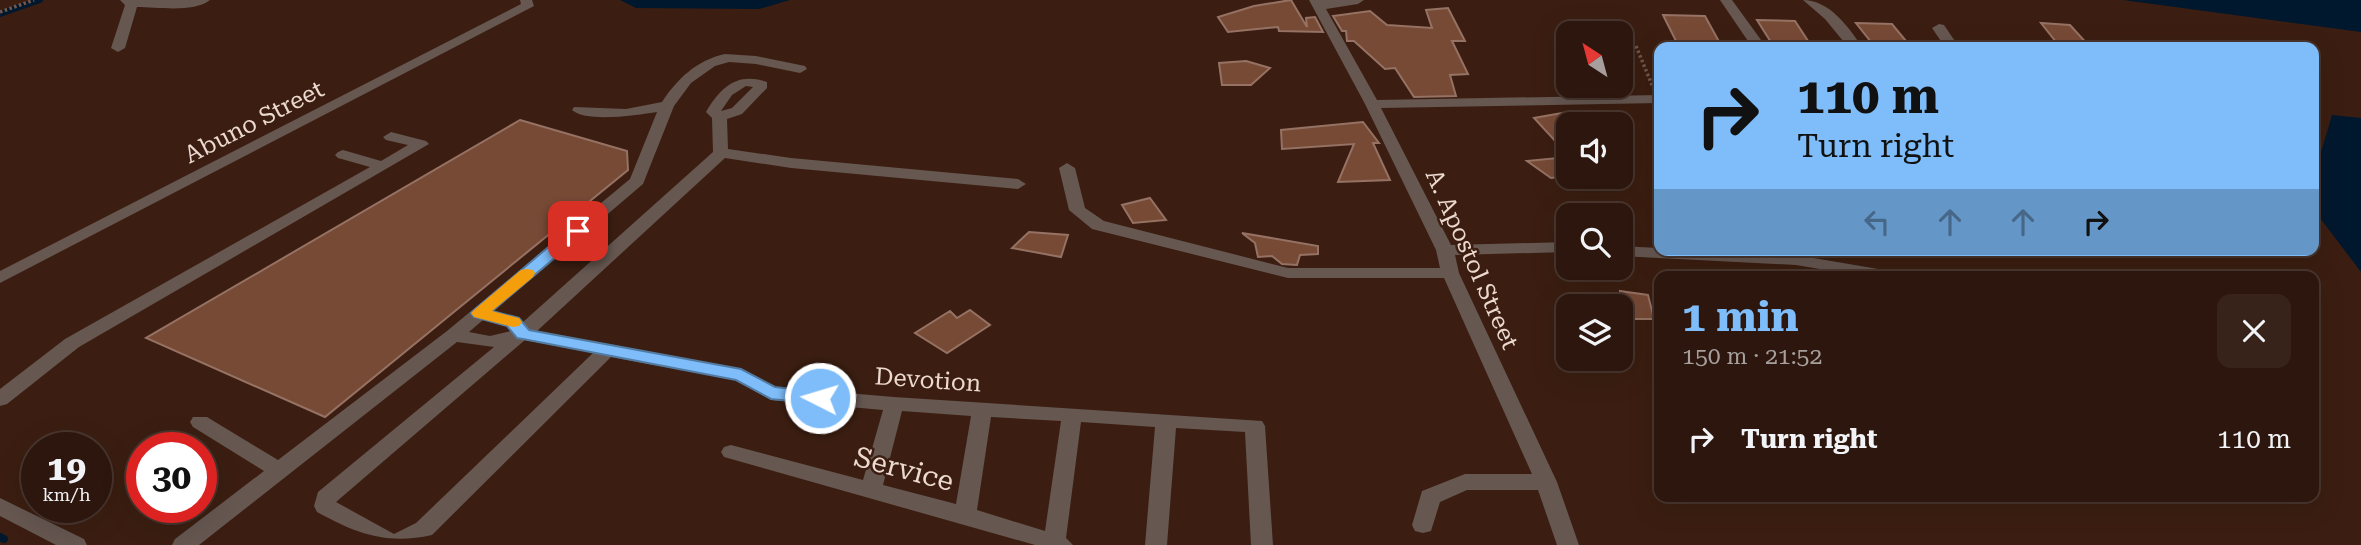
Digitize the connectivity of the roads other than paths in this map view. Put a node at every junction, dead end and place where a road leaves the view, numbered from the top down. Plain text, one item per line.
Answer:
1 (204, 0) edge
2 (1358, 0) edge
3 (1726, 0) edge
4 (1809, 0) edge
5 (129, 1) edge
6 (527, 3) edge
7 (1317, 3) edge
8 (1939, 29) dead end
9 (1756, 42) edge
10 (1851, 42) edge
11 (1948, 42) edge
12 (118, 48) dead end
13 (800, 69) dead end
14 (1654, 99) edge
15 (1372, 104) junction
16 (664, 106) junction
17 (579, 110) dead end
18 (719, 117) dead end
19 (391, 137) dead end
20 (722, 153) junction
21 (343, 155) dead end
22 (383, 166) junction
23 (1067, 168) dead end
24 (1018, 184) dead end
25 (1556, 247) edge
26 (1445, 250) junction
27 (1633, 252) edge
28 (1654, 253) edge
29 (1718, 256) edge
30 (1861, 271) edge
31 (1450, 273) junction
32 (0, 278) edge
33 (480, 313) junction
34 (523, 334) junction
35 (454, 335) junction
36 (607, 351) junction
37 (0, 399) edge
38 (894, 404) junction
39 (982, 410) junction
40 (1072, 414) junction
41 (1166, 421) junction
42 (200, 422) dead end
43 (731, 452) dead end
44 (279, 471) junction
45 (1546, 482) junction
46 (871, 491) junction
47 (0, 506) edge
48 (965, 515) junction
49 (1423, 525) dead end
50 (60, 542) edge
51 (1057, 544) edge
52 (183, 545) edge
53 (1156, 545) edge
54 (1262, 545) edge
55 (1568, 545) edge

1 - 5 street
2 - 7 street
3 - 9 street
4 - 10 street
5 - 12 street
6 - 32 street, Abuno Street
7 - 15 street, A. Apostol Street
8 - 11 street
13 - 16 street
14 - 15 street
15 - 26 street, A. Apostol Street
16 - 17 street
16 - 33 street
18 - 20 street
19 - 22 street
20 - 24 street
20 - 34 street
21 - 22 street
22 - 37 street
23 - 31 street
25 - 26 street
26 - 31 street, A. Apostol Street
27 - 28 street
29 - 30 street
31 - 45 street, A. Apostol Street
33 - 34 street, Devotion
33 - 35 street
34 - 35 street, Devotion
34 - 36 street, Devotion
34 - 36 street
35 - 44 street
36 - 38 street, Devotion
38 - 39 street, Devotion
38 - 46 street
39 - 40 street, Devotion
39 - 48 street
40 - 41 street, Devotion
40 - 51 street
41 - 53 street
41 - 54 street, Devotion
42 - 44 street
43 - 46 street, Service
44 - 52 street
45 - 49 street
45 - 55 street, A. Apostol Street
46 - 48 street, Service
47 - 50 street
48 - 51 street, Service

